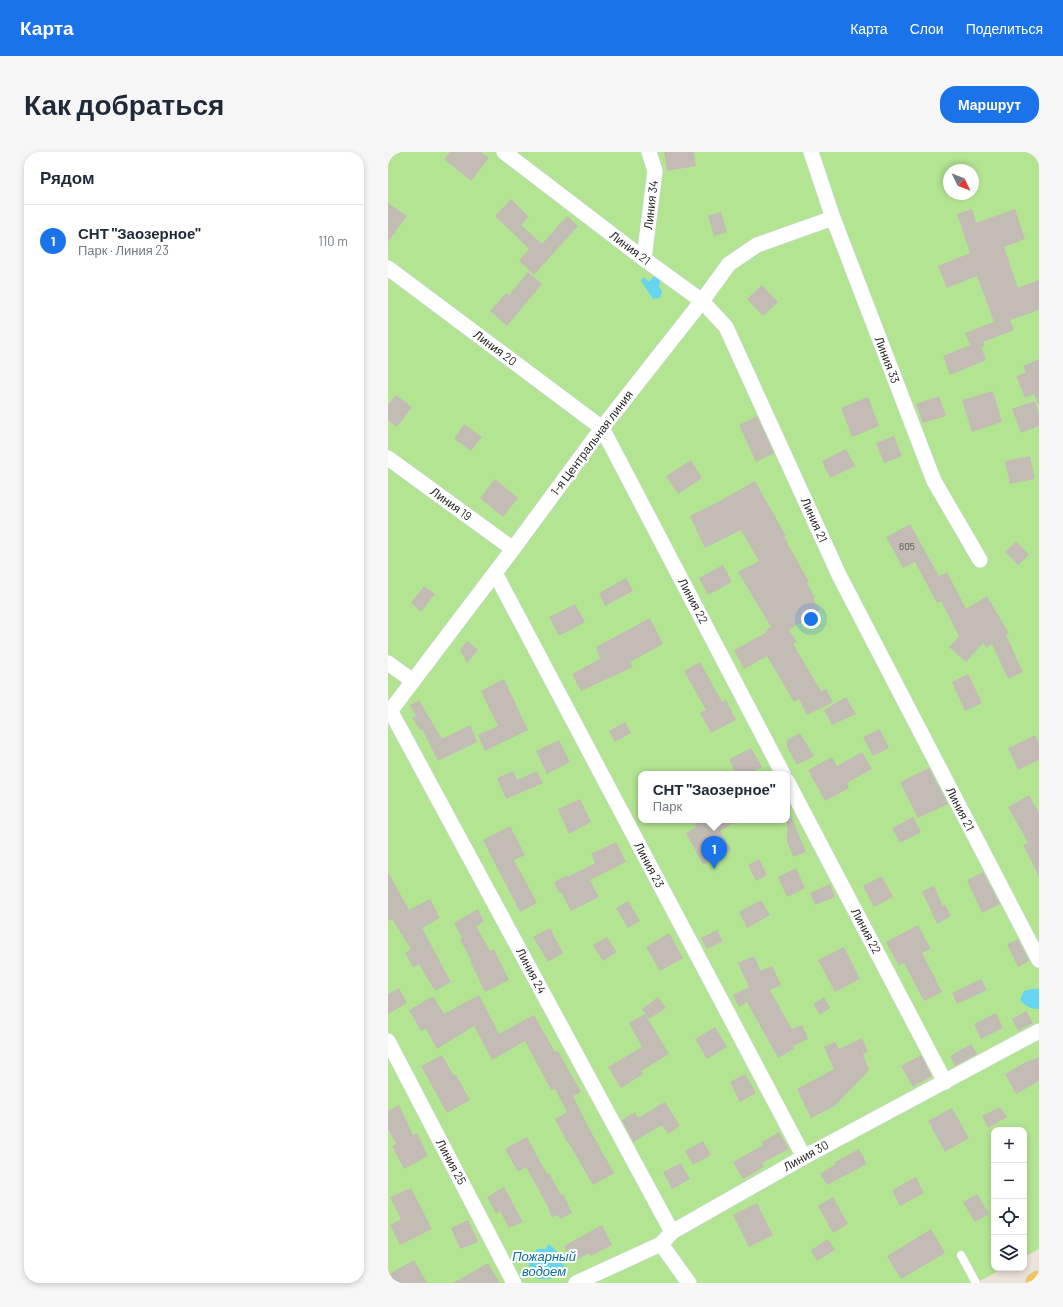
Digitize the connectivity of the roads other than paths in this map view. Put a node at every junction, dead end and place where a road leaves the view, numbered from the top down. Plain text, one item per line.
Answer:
1 (504, 152) edge
2 (649, 152) edge
3 (811, 152) edge
4 (833, 218) junction
5 (644, 259) junction
6 (388, 268) edge
7 (702, 301) junction
8 (602, 428) junction
9 (388, 458) edge
10 (513, 549) junction
11 (980, 560) dead end
12 (495, 573) junction
13 (388, 663) edge
14 (413, 681) junction
15 (389, 712) edge
16 (781, 771) edge
17 (790, 787) edge
18 (1039, 960) edge
19 (1039, 1031) edge
20 (388, 1041) edge
21 (944, 1082) junction
22 (804, 1157) junction
23 (672, 1232) junction
24 (661, 1244) junction
25 (961, 1255) dead end
26 (514, 1283) edge
27 (576, 1283) edge
28 (689, 1283) edge
29 (976, 1283) edge

1 - 5 street, Линия 21
2 - 5 street, Линия 34
3 - 4 street, Линия 33
4 - 7 street, 1-я Центральная линия
4 - 11 street, Линия 33
5 - 7 street, Линия 21
6 - 8 street, Линия 20
7 - 8 street, 1-я Центральная линия
7 - 18 street, Линия 21
8 - 10 street, 1-я Центральная линия
8 - 16 street, Линия 22
9 - 10 street, Линия 19
10 - 12 street, 1-я Центральная линия
12 - 14 street, 1-я Центральная линия
12 - 22 street, Линия 23
13 - 14 street
14 - 15 street, 1-я Центральная линия
15 - 23 street, Линия 24
17 - 21 street, Линия 22
19 - 21 street, Линия 30
20 - 26 street, Линия 25
21 - 22 street, Линия 30
22 - 23 street, Линия 30
23 - 24 street, Линия 30
24 - 27 street, Линия 30
24 - 28 street
25 - 29 lane

